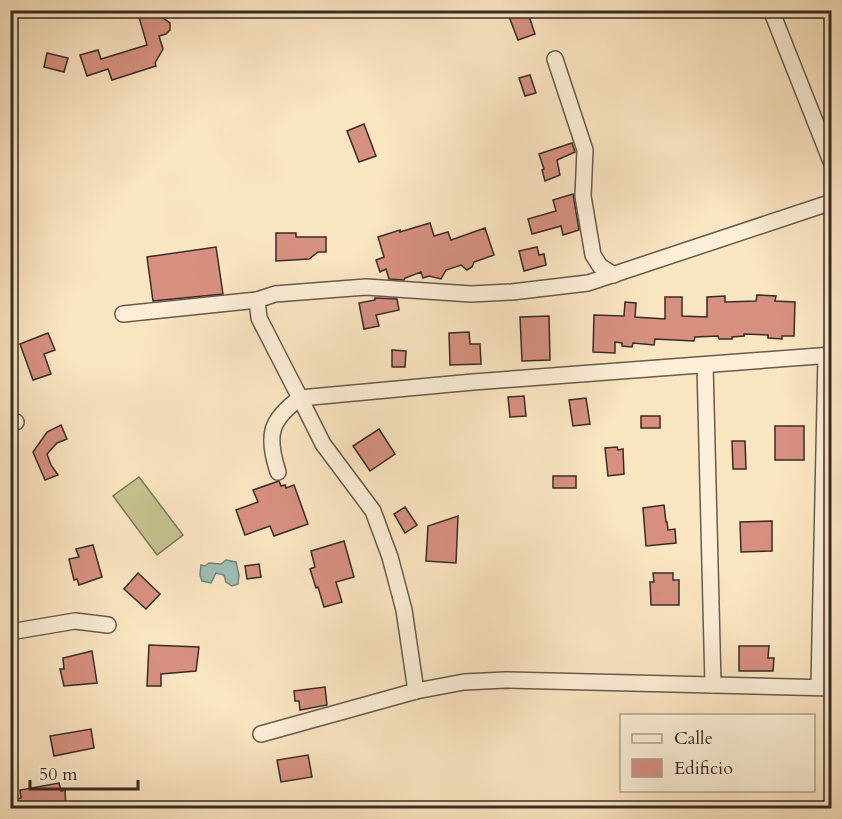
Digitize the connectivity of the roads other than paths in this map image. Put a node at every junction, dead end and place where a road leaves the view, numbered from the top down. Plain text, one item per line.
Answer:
1 (771, 10) edge
2 (555, 59) dead end
3 (831, 164) edge
4 (831, 202) edge
5 (614, 275) junction
6 (257, 300) junction
7 (123, 314) dead end
8 (829, 356) edge
9 (705, 365) junction
10 (300, 398) junction
11 (278, 472) dead end
12 (108, 625) dead end
13 (10, 632) edge
14 (713, 686) junction
15 (825, 687) edge
16 (416, 691) junction
17 (261, 734) dead end

1 - 3 street
2 - 5 street
4 - 5 street
5 - 6 street
6 - 7 street
6 - 10 street
8 - 9 street
8 - 15 street
9 - 10 street
9 - 14 street
10 - 11 street
10 - 16 street
12 - 13 street
14 - 15 street
14 - 16 street
16 - 17 street

